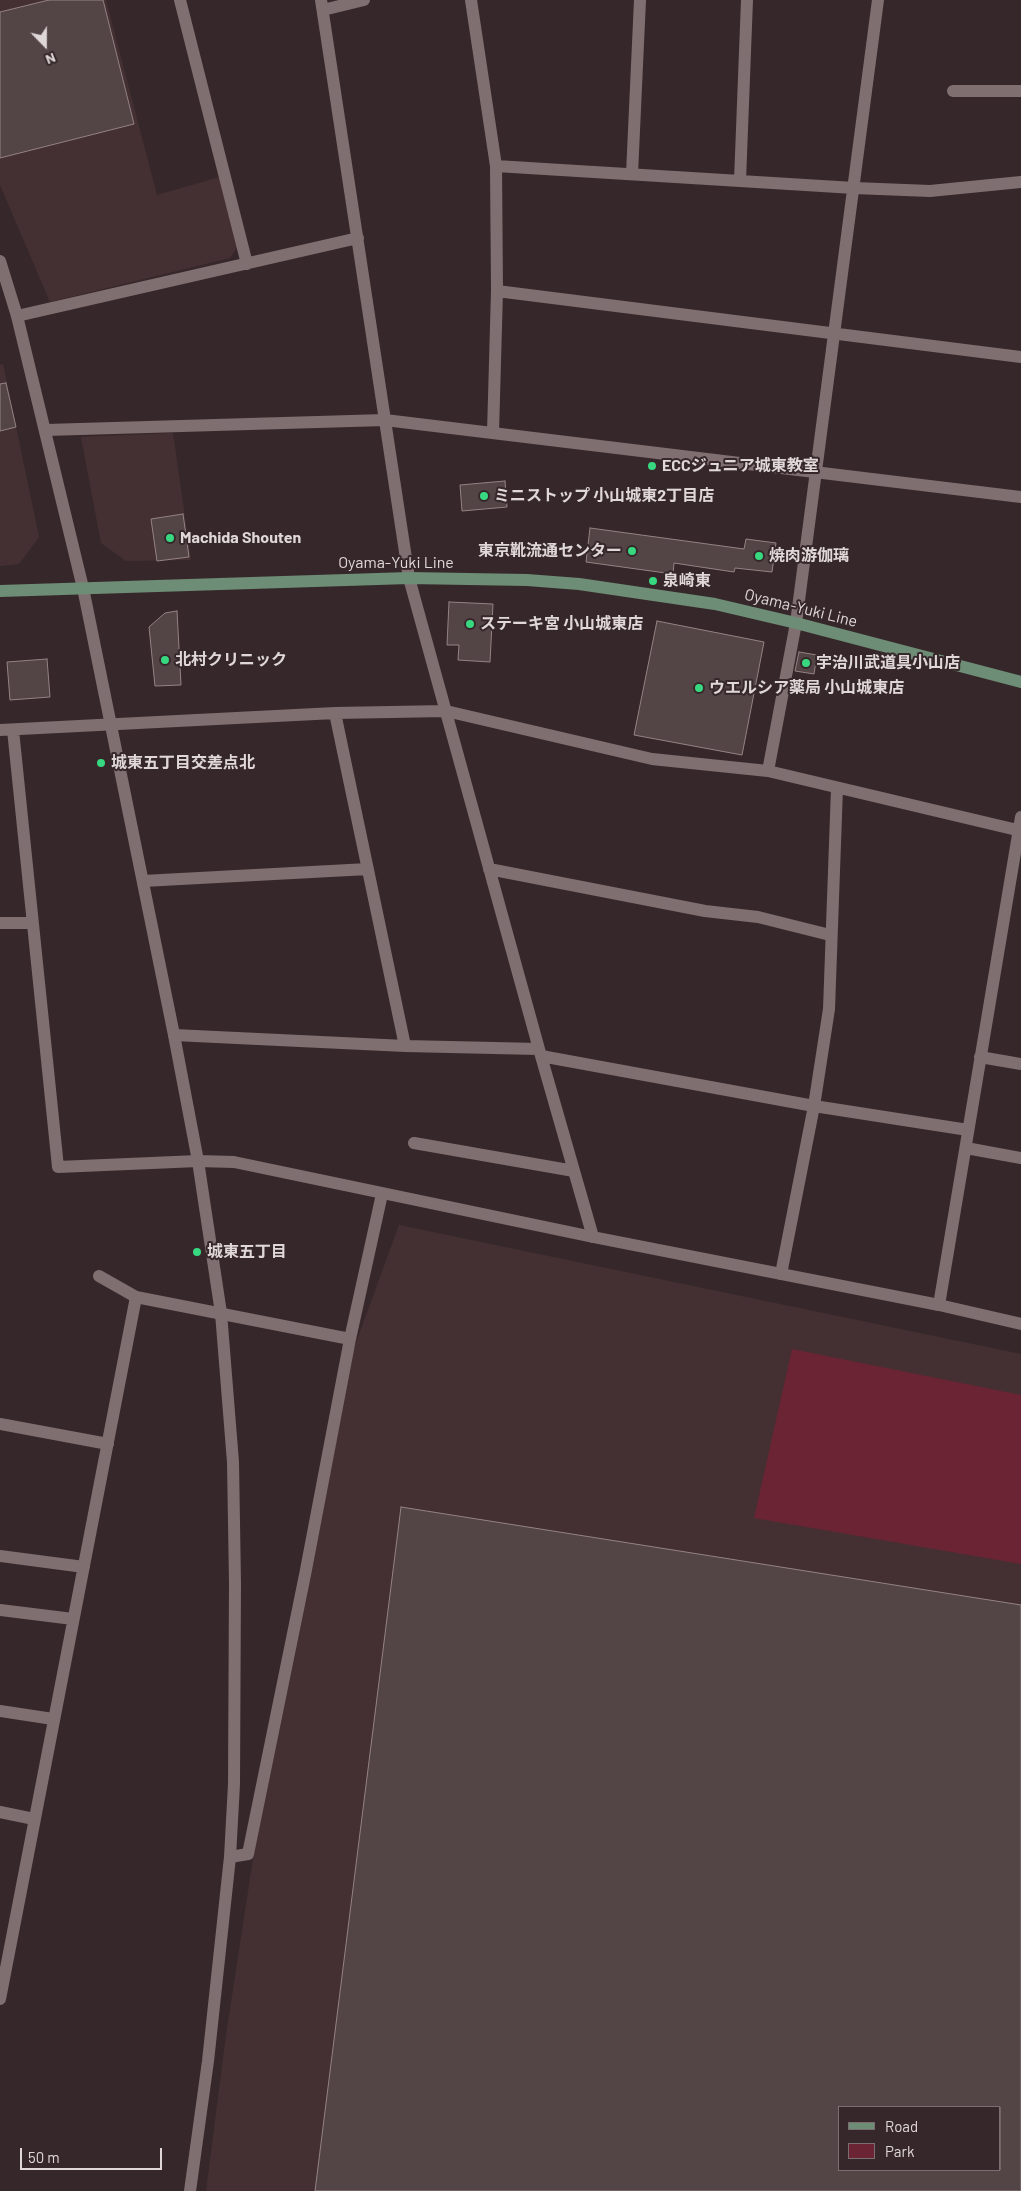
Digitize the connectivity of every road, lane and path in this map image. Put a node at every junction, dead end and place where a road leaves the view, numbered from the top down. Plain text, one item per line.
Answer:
1 (180, 0) edge
2 (364, 0) edge
3 (471, 0) edge
4 (640, 0) edge
5 (747, 0) edge
6 (878, 0) edge
7 (322, 5) edge
8 (953, 91) dead end
9 (1021, 92) edge
10 (496, 166) junction
11 (632, 174) junction
12 (740, 181) junction
13 (1021, 182) edge
14 (854, 188) junction
15 (358, 238) junction
16 (0, 261) edge
17 (248, 264) junction
18 (496, 291) junction
19 (17, 316) junction
20 (833, 332) junction
21 (1021, 357) edge
22 (385, 420) junction
23 (46, 430) junction
24 (493, 433) junction
25 (815, 472) junction
26 (1021, 497) edge
27 (409, 578) junction
28 (83, 588) junction
29 (0, 591) edge
30 (796, 623) junction
31 (1021, 682) edge
32 (446, 711) junction
33 (335, 713) junction
34 (111, 724) junction
35 (6, 730) edge
36 (768, 771) junction
37 (837, 788) junction
38 (1021, 817) edge
39 (1020, 831) edge
40 (368, 869) junction
41 (489, 870) junction
42 (143, 881) junction
43 (0, 923) edge
44 (32, 923) junction
45 (830, 935) junction
46 (174, 1035) junction
47 (405, 1046) junction
48 (540, 1053) junction
49 (980, 1057) junction
50 (1021, 1064) edge
51 (814, 1106) junction
52 (968, 1130) junction
53 (414, 1143) dead end
54 (966, 1148) junction
55 (1021, 1158) edge
56 (198, 1161) junction
57 (574, 1171) junction
58 (382, 1194) junction
59 (593, 1237) junction
60 (780, 1274) junction
61 (99, 1276) dead end
62 (136, 1297) junction
63 (939, 1305) junction
64 (221, 1313) junction
65 (1021, 1324) edge
66 (350, 1339) junction
67 (0, 1424) edge
68 (108, 1444) junction
69 (0, 1556) edge
70 (84, 1567) junction
71 (0, 1610) edge
72 (73, 1619) junction
73 (0, 1711) edge
74 (53, 1719) junction
75 (0, 1812) edge
76 (34, 1819) junction
77 (230, 1857) junction
78 (5, 1933) edge
79 (0, 1999) edge
80 (190, 2191) edge

1 - 17 street
2 - 7 street
3 - 10 street
4 - 11 street
5 - 12 street
6 - 14 street
7 - 15 street
8 - 9 street
10 - 11 street
10 - 18 street
11 - 12 street
12 - 14 street
13 - 14 street
14 - 20 street
15 - 17 street
15 - 22 street
16 - 19 street
17 - 19 street
18 - 20 street
18 - 24 street
19 - 23 street
20 - 21 street
20 - 25 street
22 - 23 street
22 - 24 street
22 - 27 street
23 - 28 street
24 - 25 street
25 - 26 street
25 - 30 street
27 - 28 main road, Oyama-Yuki Line
27 - 30 main road, Oyama-Yuki Line
27 - 32 street
28 - 29 main road, Oyama-Yuki Line
28 - 34 street
30 - 31 main road, Oyama-Yuki Line
30 - 36 street
32 - 33 street
32 - 36 street
32 - 41 street
33 - 34 street
33 - 40 street
34 - 35 street
34 - 42 street
35 - 44 street
36 - 37 street
37 - 39 street
37 - 45 street
38 - 39 street
39 - 49 street
40 - 42 street
40 - 47 street
41 - 45 street
41 - 48 street
42 - 46 street
43 - 44 street
44 - 56 street
45 - 51 street
46 - 47 street
46 - 56 street
47 - 48 street
48 - 51 street
48 - 57 street
49 - 50 street
49 - 52 street
51 - 52 street
51 - 60 street
52 - 54 street
53 - 57 street
54 - 55 street
54 - 63 street
56 - 58 street
56 - 64 street
57 - 59 street
58 - 59 street
58 - 66 street
59 - 60 street
60 - 63 street
61 - 62 street
62 - 64 street
62 - 68 street
63 - 65 street
64 - 66 street
64 - 77 street
66 - 77 street
67 - 68 street
68 - 70 street
69 - 70 street
70 - 72 street
71 - 72 street
72 - 74 street
73 - 74 street
74 - 76 street
75 - 76 street
76 - 78 street
77 - 80 street
78 - 79 street

